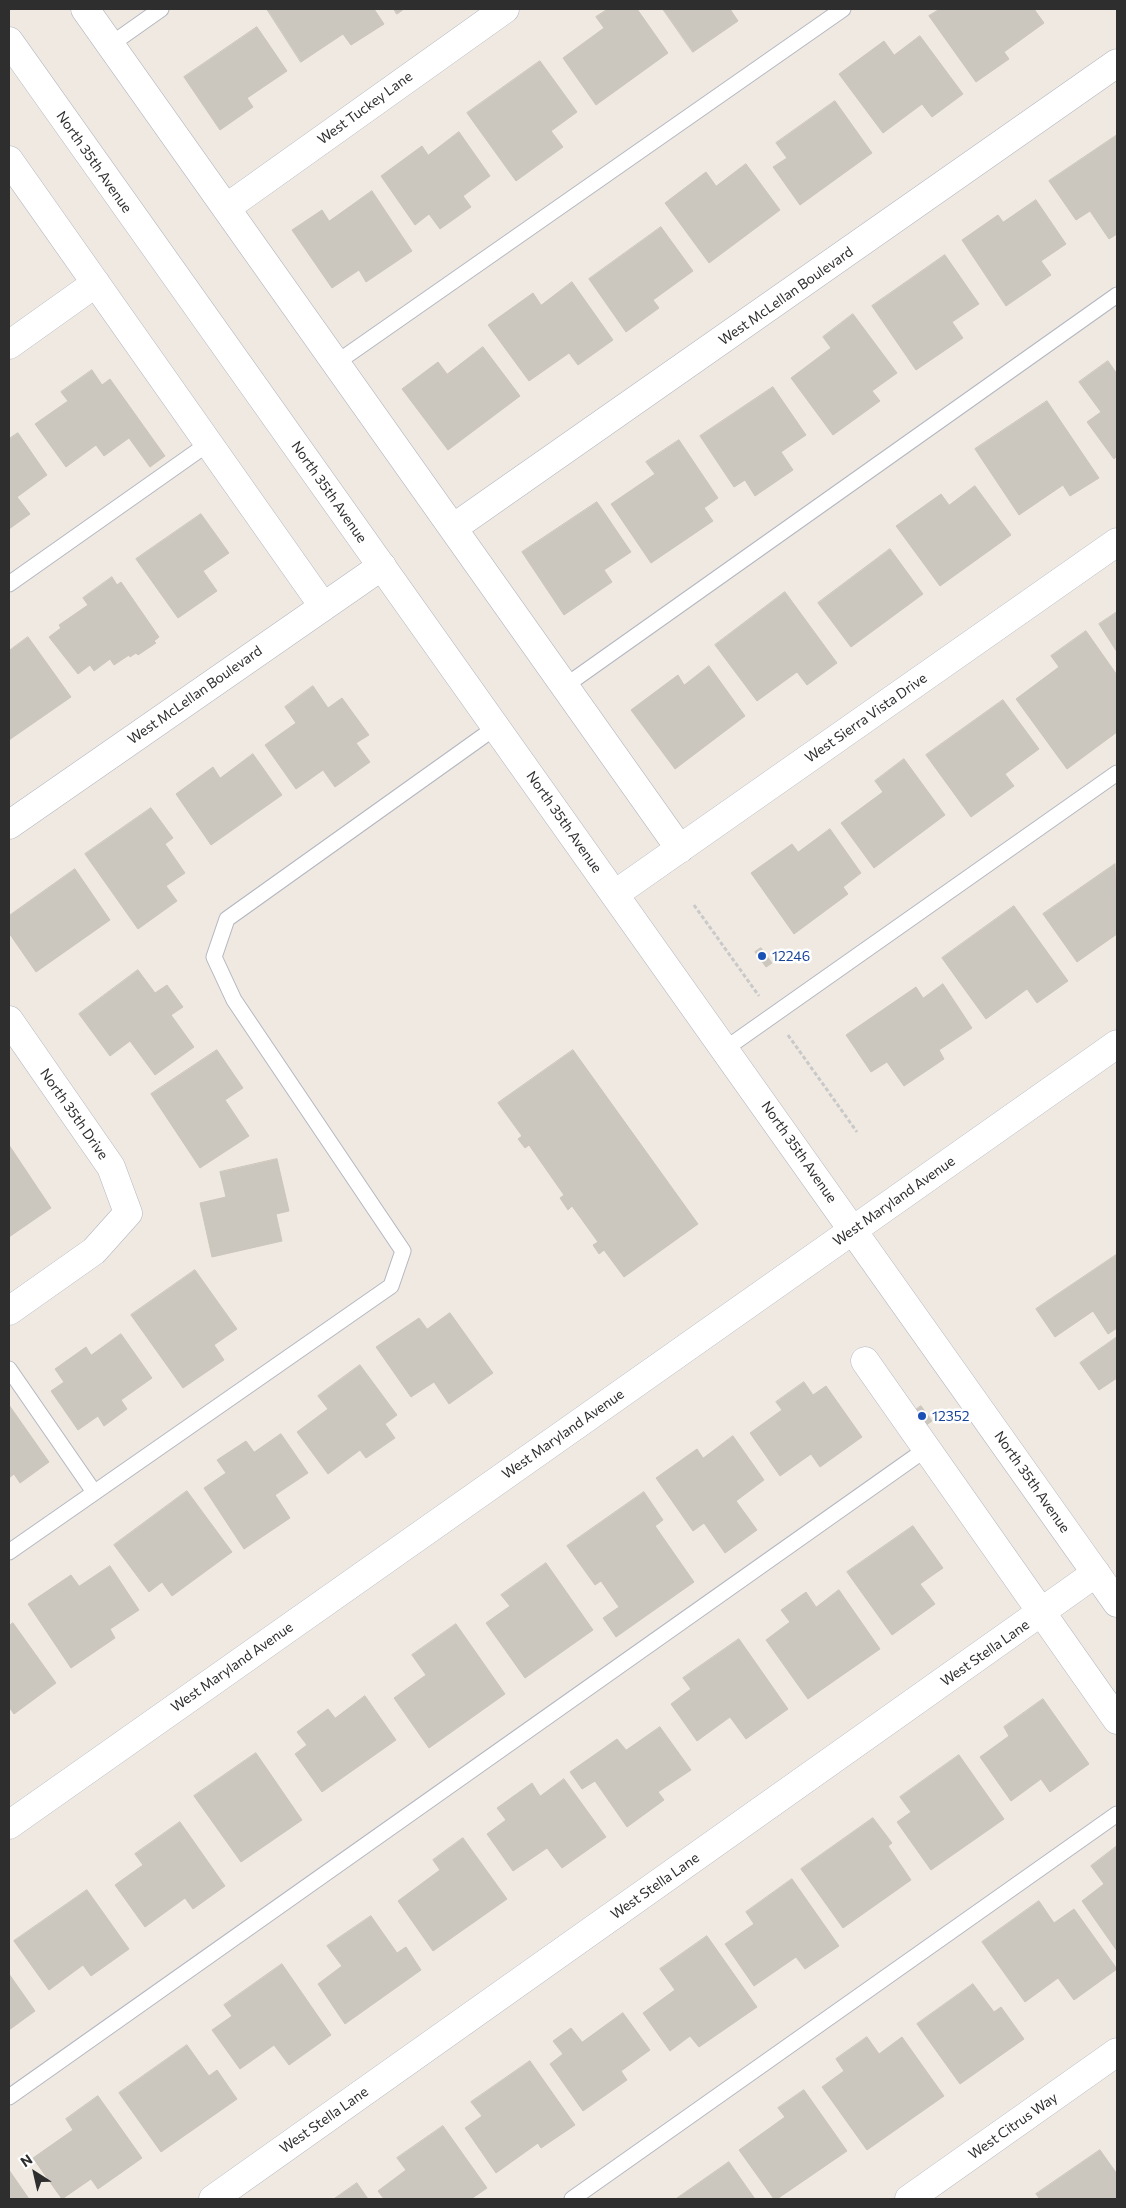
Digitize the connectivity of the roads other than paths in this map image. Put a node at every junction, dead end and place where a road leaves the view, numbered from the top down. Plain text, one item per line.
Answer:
1 (85, 9) edge
2 (161, 9) edge
3 (505, 9) edge
4 (843, 9) edge
5 (9, 41) edge
6 (110, 45) junction
7 (1117, 63) edge
8 (9, 160) edge
9 (226, 208) junction
10 (96, 283) junction
11 (1117, 295) edge
12 (9, 345) edge
13 (336, 363) junction
14 (209, 443) junction
15 (453, 528) junction
16 (1117, 542) edge
17 (382, 566) junction
18 (9, 584) edge
19 (323, 606) junction
20 (565, 686) junction
21 (496, 726) junction
22 (1117, 773) edge
23 (9, 825) edge
24 (680, 849) junction
25 (615, 894) junction
26 (9, 1020) edge
27 (1117, 1044) edge
28 (725, 1049) junction
29 (854, 1229) junction
30 (9, 1311) edge
31 (864, 1361) dead end
32 (9, 1369) edge
33 (926, 1449) junction
34 (94, 1492) junction
35 (9, 1552) edge
36 (1096, 1573) junction
37 (1117, 1603) edge
38 (1042, 1613) junction
39 (1117, 1720) edge
40 (1117, 1814) edge
41 (9, 1825) edge
42 (1117, 2052) edge
43 (9, 2097) edge
44 (212, 2199) edge
45 (572, 2199) edge
46 (909, 2199) edge

1 - 6 street
2 - 6 lane
3 - 9 street, West Tuckey Lane
4 - 13 lane
5 - 17 street, North 35th Avenue
6 - 9 street
7 - 15 street, West McLellan Boulevard
8 - 10 street
9 - 13 street
10 - 12 street
10 - 14 street
11 - 20 lane
13 - 15 street
14 - 18 lane
14 - 19 street
15 - 20 street
16 - 24 street, West Sierra Vista Drive
17 - 19 street, West McLellan Boulevard
17 - 21 street, North 35th Avenue
19 - 23 street, West McLellan Boulevard
20 - 24 street
21 - 25 street, North 35th Avenue
21 - 34 lane
22 - 28 lane
24 - 25 street, West Sierra Vista Drive
25 - 28 street, North 35th Avenue
26 - 30 street, North 35th Drive
27 - 29 street, West Maryland Avenue
28 - 29 street, North 35th Avenue
29 - 36 street, North 35th Avenue
29 - 41 street, West Maryland Avenue
31 - 33 street
32 - 34 lane
33 - 38 street
33 - 43 lane
34 - 35 lane
36 - 37 street, North 35th Avenue
36 - 38 street, West Stella Lane
38 - 39 street
38 - 44 street, West Stella Lane
40 - 45 lane
42 - 46 street, West Citrus Way

